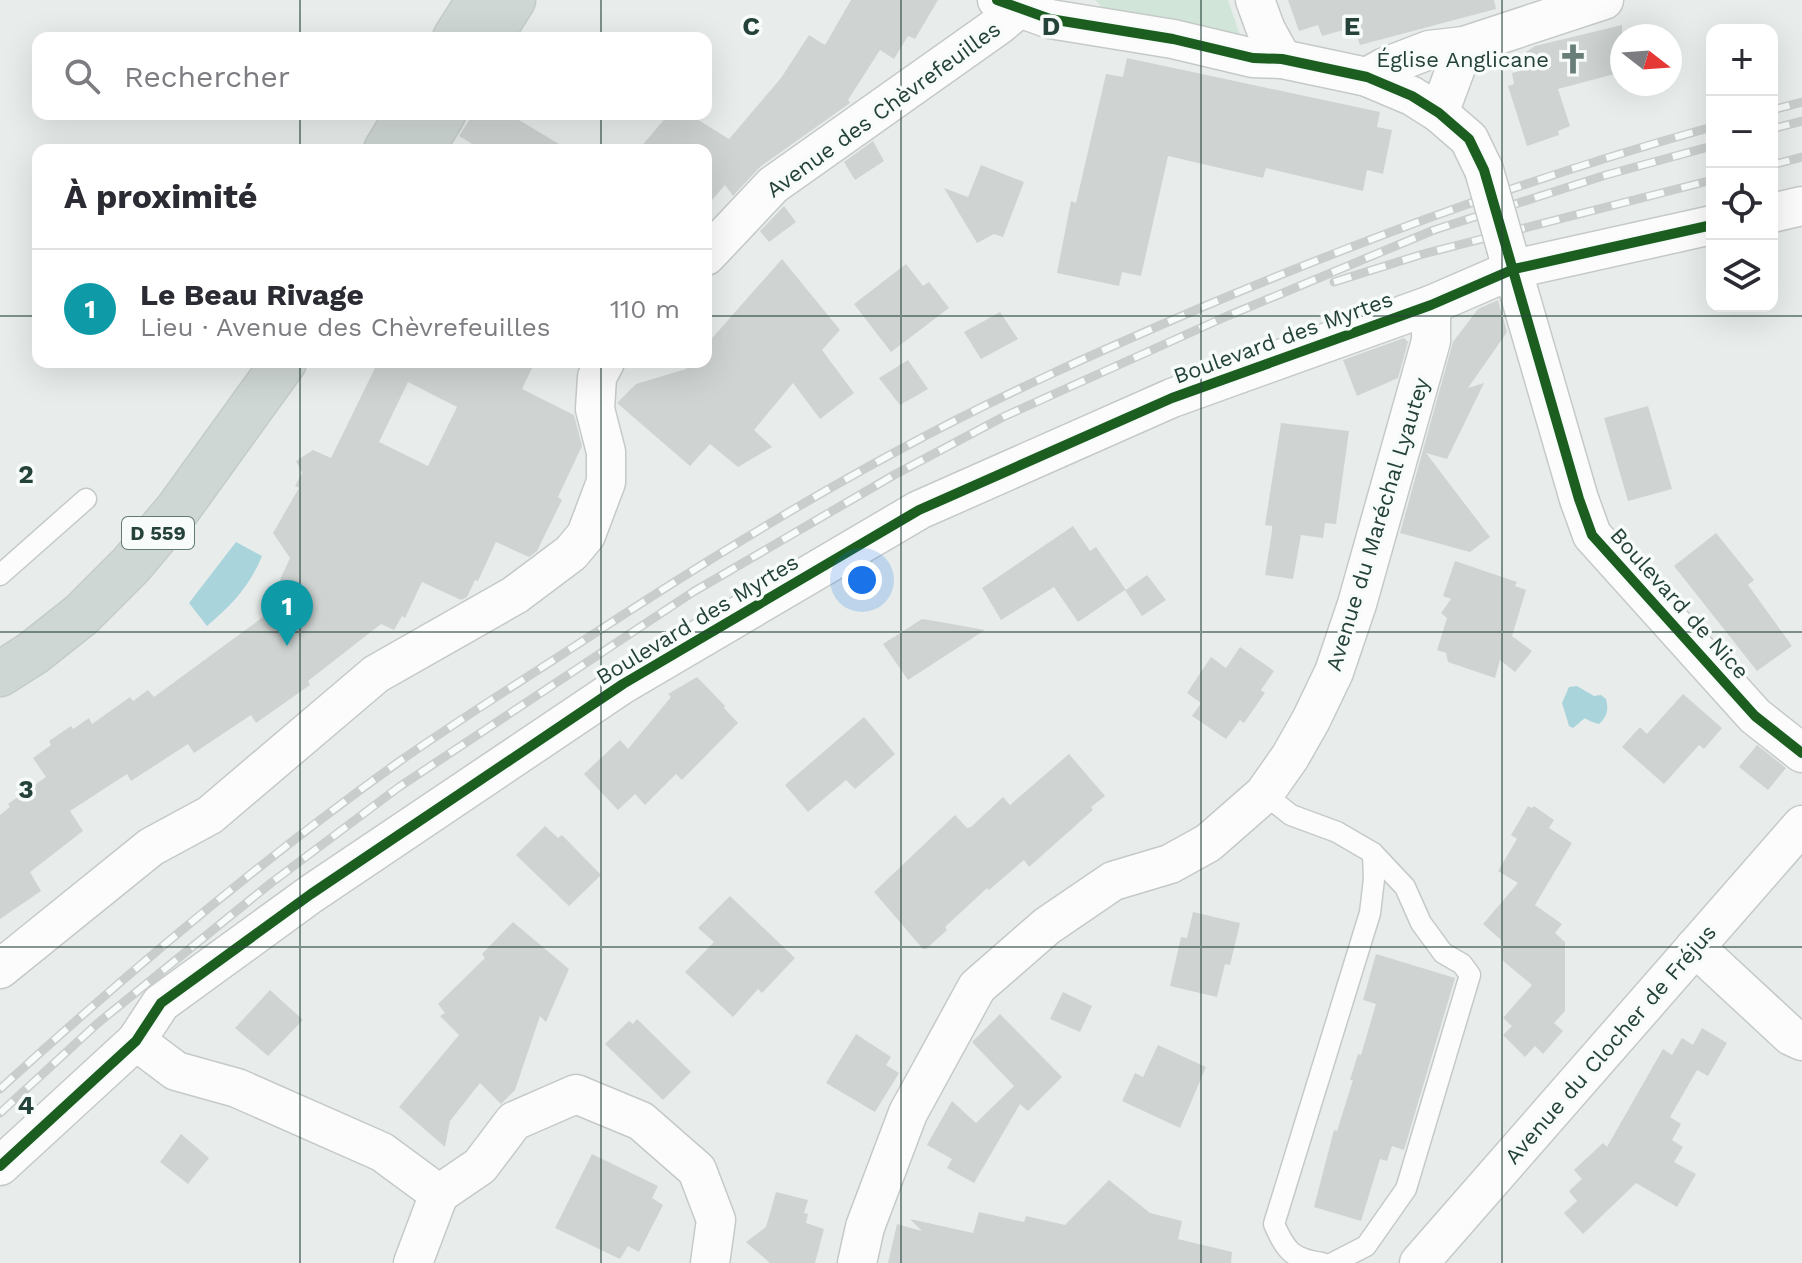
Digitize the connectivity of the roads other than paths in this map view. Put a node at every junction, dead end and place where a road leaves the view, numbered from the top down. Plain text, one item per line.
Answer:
1 (479, 0) edge
2 (513, 0) edge
3 (1255, 0) edge
4 (1604, 0) edge
5 (1015, 3) edge
6 (459, 32) edge
7 (493, 32) edge
8 (1464, 46) junction
9 (1282, 59) junction
10 (1367, 77) junction
11 (1439, 113) junction
12 (404, 120) edge
13 (439, 120) edge
14 (390, 144) edge
15 (425, 144) edge
16 (1802, 206) edge
17 (1778, 212) edge
18 (1706, 226) edge
19 (712, 250) edge
20 (1510, 260) junction
21 (1431, 305) junction
22 (244, 368) edge
23 (280, 368) edge
24 (602, 368) edge
25 (86, 499) dead end
26 (0, 575) edge
27 (0, 641) edge
28 (0, 674) edge
29 (1802, 753) edge
30 (1264, 794) junction
31 (1802, 825) edge
32 (1373, 853) junction
33 (1695, 947) junction
34 (0, 969) edge
35 (136, 1041) junction
36 (1802, 1041) edge
37 (0, 1166) edge
38 (439, 1194) junction
39 (413, 1263) edge
40 (710, 1263) edge
41 (857, 1263) edge
42 (1322, 1263) edge
43 (1333, 1263) edge
44 (1419, 1263) edge

1 - 6 main road
2 - 7 main road
3 - 9 street
4 - 8 street
5 - 9 street, Boulevard de Nice
5 - 19 street, Avenue des Chèvrefeuilles
8 - 10 street
8 - 11 street
9 - 10 street, Boulevard de Nice
10 - 11 street, Boulevard de Nice
11 - 20 street, Boulevard de Nice, bridge
12 - 14 main road
13 - 15 main road
16 - 17 street
18 - 20 street, Boulevard des Myrtes
20 - 21 street, Boulevard des Myrtes
20 - 29 street, Boulevard de Nice
21 - 30 street, Avenue du Maréchal Lyautey
21 - 35 street, Boulevard des Myrtes
22 - 27 main road, D 559
23 - 28 main road, D 559
24 - 34 street
25 - 26 lane
30 - 32 lane
30 - 41 street, Avenue du Maréchal Lyautey
31 - 33 street, Avenue du Clocher de Fréjus
32 - 42 lane
32 - 43 lane
33 - 36 street
33 - 44 street, Avenue du Clocher de Fréjus
35 - 37 street, Boulevard des Myrtes
35 - 38 street
38 - 39 street
38 - 40 street

